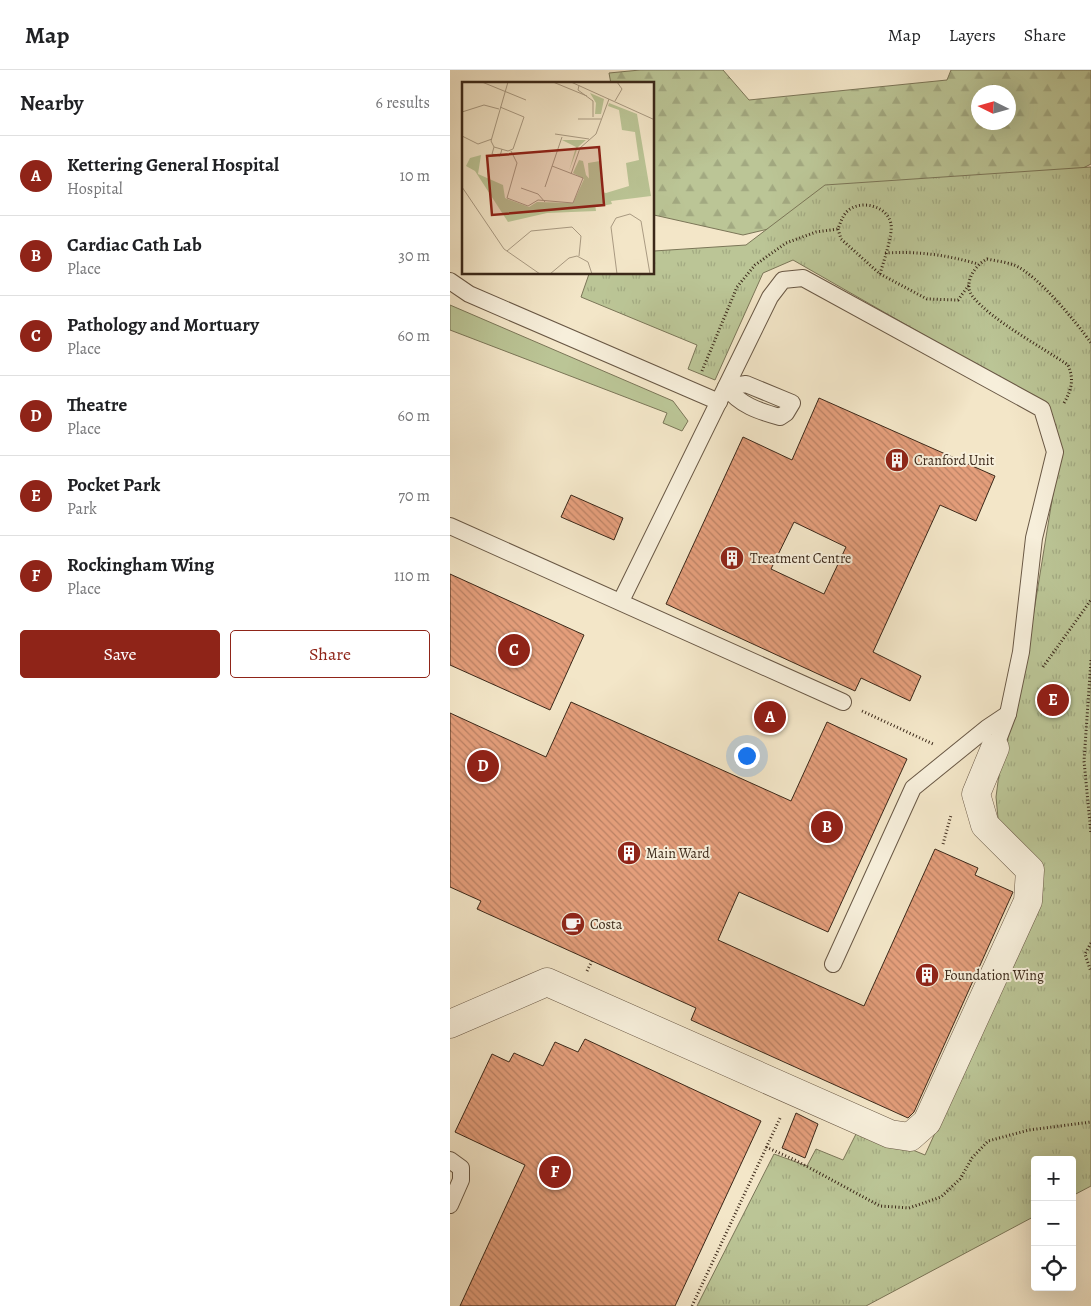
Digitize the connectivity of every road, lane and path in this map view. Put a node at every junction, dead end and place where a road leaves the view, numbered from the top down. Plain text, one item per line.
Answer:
1 (838, 229) junction
2 (816, 232) dead end
3 (885, 253) junction
4 (978, 264) dead end
5 (880, 274) junction
6 (450, 281) edge
7 (969, 284) dead end
8 (719, 402) junction
9 (450, 526) edge
10 (621, 601) junction
11 (1091, 660) edge
12 (843, 702) joint
13 (1008, 714) junction
14 (939, 746) dead end
15 (995, 748) joint
16 (1091, 834) edge
17 (1091, 944) edge
18 (833, 964) dead end
19 (1091, 972) edge
20 (450, 1024) edge
21 (798, 1094) junction
22 (1091, 1122) edge
23 (766, 1147) junction
24 (450, 1160) edge
25 (450, 1205) edge
26 (692, 1306) edge

1 - 2 path
1 - 3 path
1 - 5 path
3 - 4 path
3 - 5 path
5 - 7 path
6 - 8 lane
8 - 10 lane
8 - 13 lane
9 - 10 lane
10 - 12 lane
11 - 16 path
12 - 14 path
13 - 15 lane
13 - 18 lane
15 - 21 street
17 - 19 path
20 - 21 street
21 - 23 path
22 - 23 path
23 - 26 path
24 - 25 lane

